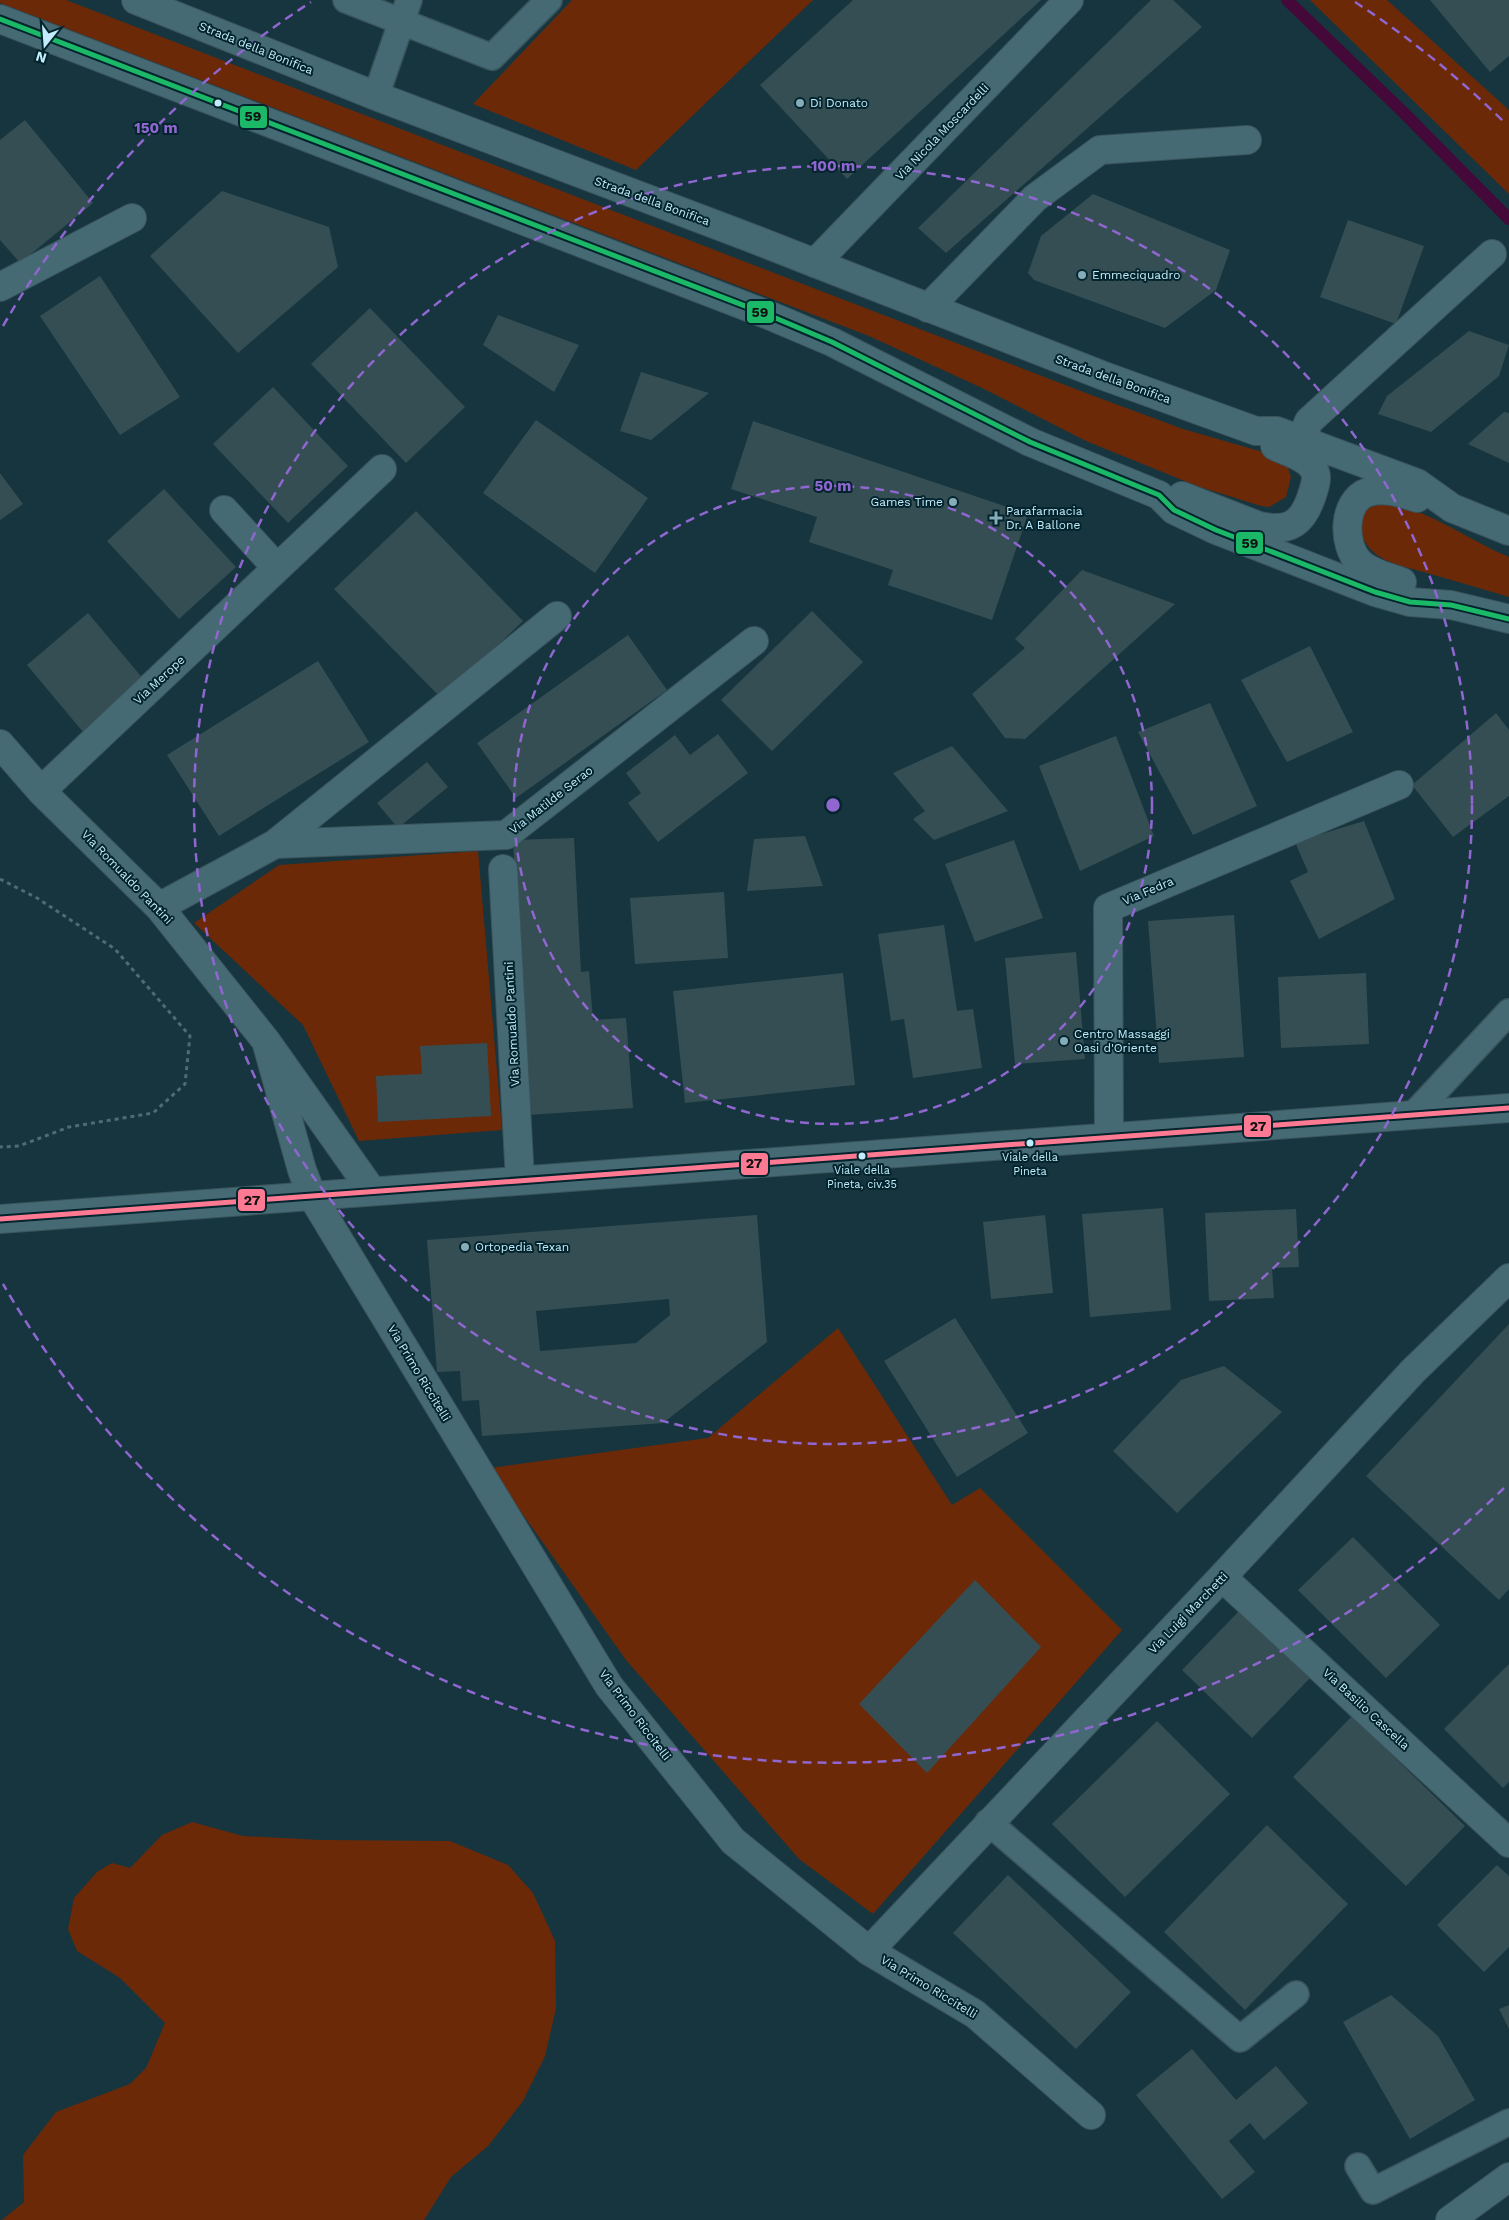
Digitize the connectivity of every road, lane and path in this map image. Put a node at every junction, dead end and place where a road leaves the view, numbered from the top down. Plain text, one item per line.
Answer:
1 (136, 0) edge
2 (346, 0) edge
3 (549, 0) edge
4 (1069, 0) edge
5 (405, 11) edge
6 (0, 19) edge
7 (376, 96) junction
8 (1247, 140) dead end
9 (132, 218) dead end
10 (1492, 254) dead end
11 (815, 263) junction
12 (0, 287) edge
13 (928, 308) junction
14 (1256, 431) junction
15 (1301, 440) junction
16 (382, 469) dead end
17 (1159, 495) junction
18 (1452, 508) junction
19 (224, 510) dead end
20 (1509, 531) edge
21 (277, 568) junction
22 (1452, 604) junction
23 (556, 616) dead end
24 (1509, 619) edge
25 (754, 641) dead end
26 (0, 744) edge
27 (1400, 785) dead end
28 (41, 791) junction
29 (275, 844) junction
30 (503, 869) dead end
31 (0, 879) edge
32 (160, 907) junction
33 (1507, 1016) edge
34 (266, 1041) junction
35 (1509, 1108) edge
36 (1414, 1114) junction
37 (1109, 1136) junction
38 (0, 1147) edge
39 (520, 1180) junction
40 (372, 1191) junction
41 (312, 1196) junction
42 (0, 1219) edge
43 (1509, 1278) edge
44 (1222, 1577) junction
45 (988, 1822) junction
46 (1509, 1843) edge
47 (868, 1950) junction
48 (1296, 1994) dead end
49 (1091, 2115) dead end
50 (1509, 2122) edge
51 (1358, 2166) dead end
52 (1509, 2177) edge
53 (1450, 2220) edge

1 - 7 street, Strada della Bonifica
2 - 5 lane
3 - 5 lane
4 - 11 street, Via Nicola Moscardelli
5 - 7 lane
6 - 17 street
7 - 11 street, Strada della Bonifica
8 - 13 street
9 - 12 street
10 - 15 street
11 - 13 street, Strada della Bonifica
13 - 14 street, Strada della Bonifica
14 - 15 street, Strada della Bonifica
14 - 17 street
15 - 18 street, Strada della Bonifica
16 - 21 street, Via Merope
17 - 22 street
18 - 20 street, Strada della Bonifica
18 - 22 street
19 - 21 street
21 - 28 street, Via Merope
22 - 24 street
23 - 29 street, Via Matilde Serao
25 - 29 street, Via Matilde Serao
26 - 28 street, Via Romualdo Pantini
27 - 37 street, Via Fedra
28 - 32 street, Via Romualdo Pantini
29 - 32 street, Via Matilde Serao
30 - 39 street, Via Romualdo Pantini
31 - 38 path
32 - 34 street, Via Romualdo Pantini
33 - 36 lane
34 - 40 street, Via Romualdo Pantini
34 - 41 street, Via Romualdo Pantini
35 - 36 street
36 - 37 street
37 - 39 street
39 - 40 street
40 - 41 street
41 - 42 street
41 - 47 street, Via Primo Riccitelli
43 - 44 street, Via Luigi Marchetti
44 - 45 street, Via Luigi Marchetti
44 - 46 street, Via Basilio Cascella
45 - 47 street, Via Luigi Marchetti
45 - 48 lane
47 - 49 street, Via Primo Riccitelli
50 - 51 lane
52 - 53 street

